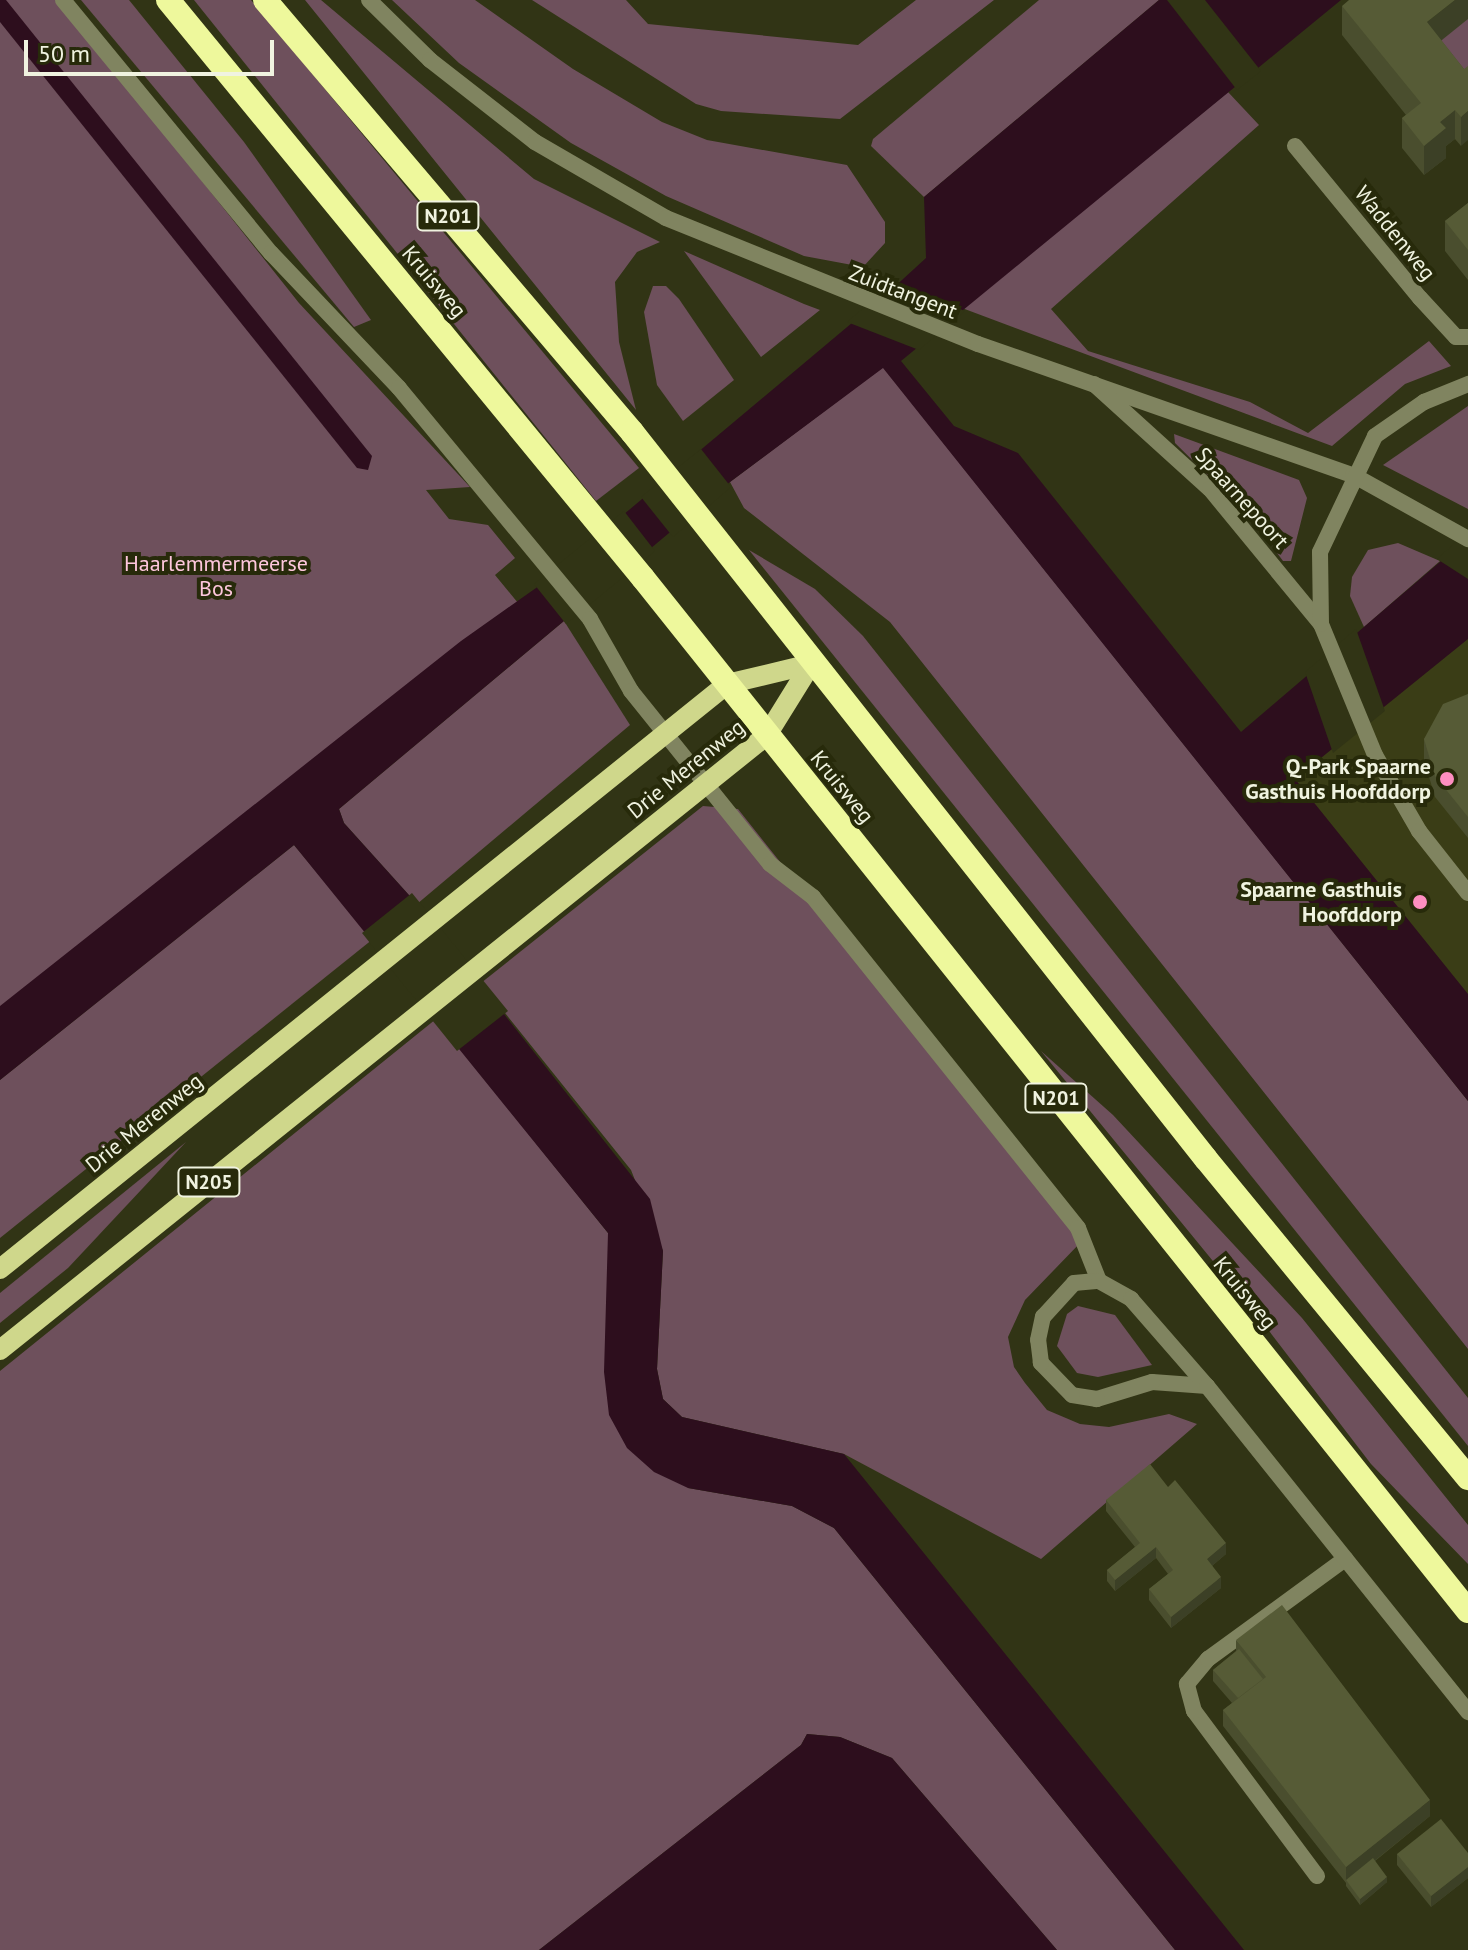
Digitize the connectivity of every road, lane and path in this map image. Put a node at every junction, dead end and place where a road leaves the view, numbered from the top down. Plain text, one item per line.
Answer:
1 (63, 0) edge
2 (168, 0) edge
3 (265, 0) edge
4 (369, 0) edge
5 (1295, 146) dead end
6 (1468, 337) edge
7 (1087, 378) junction
8 (1468, 384) edge
9 (1353, 475) junction
10 (1468, 539) edge
11 (1321, 624) junction
12 (811, 664) junction
13 (727, 684) junction
14 (666, 734) junction
15 (767, 735) junction
16 (706, 783) junction
17 (1468, 893) edge
18 (0, 1269) edge
19 (1099, 1281) junction
20 (0, 1350) edge
21 (1207, 1386) junction
22 (1468, 1478) edge
23 (1345, 1559) junction
24 (1468, 1611) edge
25 (1468, 1712) edge
26 (1317, 1876) dead end

1 - 14 street
2 - 13 highway, Kruisweg / N201
3 - 12 highway, N201
4 - 7 street, Zuidtangent
5 - 6 street, Waddenweg
7 - 9 street, Zuidtangent
7 - 11 street, Spaarnepoort
8 - 9 street, Spaarnepoort
9 - 10 street, Zuidtangent
9 - 11 street, Spaarnepoort
11 - 17 street, Spaarnepoort
12 - 13 main road, Drie Merenweg / N205
12 - 15 main road, Drie Merenweg / N205
12 - 22 highway, N201
13 - 14 main road, Drie Merenweg / N205
13 - 15 highway, Kruisweg / N201
14 - 16 street
14 - 18 main road, Drie Merenweg / N205
15 - 16 main road, Drie Merenweg / N205
15 - 24 highway, Kruisweg / N201
16 - 19 street
16 - 20 main road, Drie Merenweg / N205
19 - 21 street
19 - 21 street
21 - 23 street
23 - 25 street
23 - 26 street

